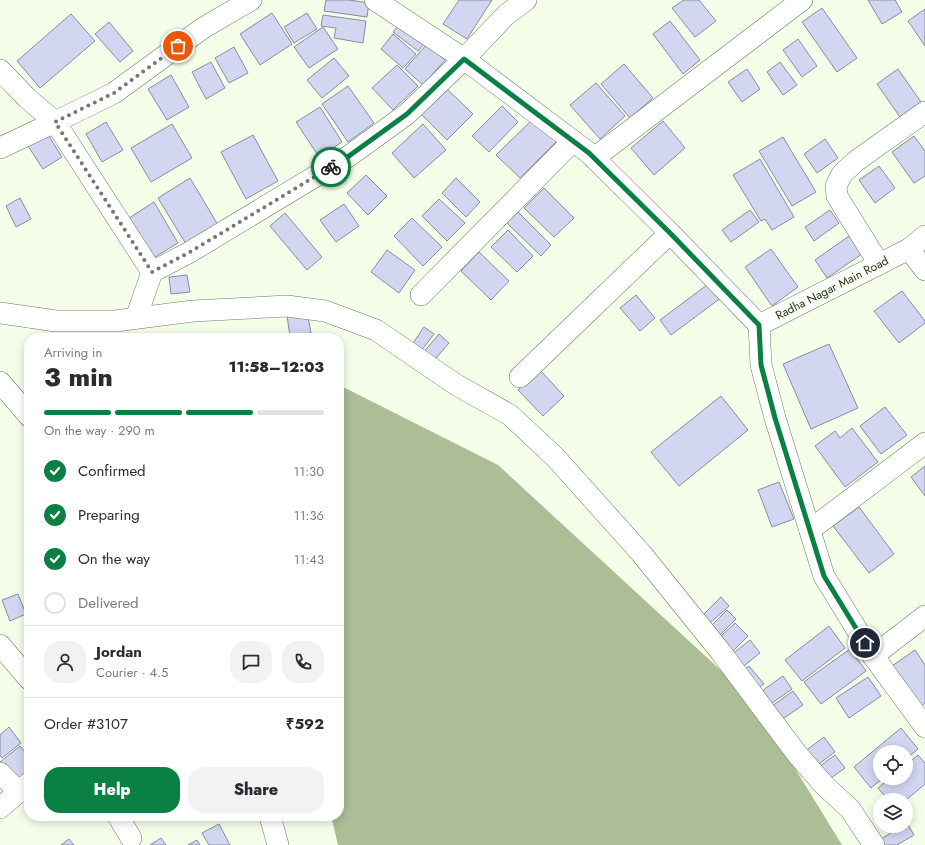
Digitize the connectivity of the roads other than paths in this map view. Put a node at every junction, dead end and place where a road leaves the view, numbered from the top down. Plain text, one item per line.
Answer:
1 (250, 0) edge
2 (375, 0) edge
3 (526, 0) edge
4 (802, 0) edge
5 (464, 59) junction
6 (0, 70) edge
7 (925, 112) edge
8 (55, 122) junction
9 (573, 141) junction
10 (0, 148) edge
11 (594, 158) junction
12 (670, 233) junction
13 (925, 236) edge
14 (909, 249) junction
15 (879, 264) junction
16 (925, 270) edge
17 (152, 272) junction
18 (421, 295) dead end
19 (0, 313) edge
20 (136, 318) junction
21 (759, 325) junction
22 (520, 378) dead end
23 (0, 382) edge
24 (24, 410) edge
25 (925, 443) edge
26 (810, 530) junction
27 (925, 616) edge
28 (0, 645) edge
29 (873, 656) junction
30 (24, 674) edge
31 (925, 726) edge
32 (0, 773) edge
33 (24, 787) edge
34 (0, 808) edge
35 (121, 821) edge
36 (271, 821) edge
37 (131, 838) dead end
38 (278, 845) edge
39 (874, 845) edge

1 - 8 street
2 - 5 street
3 - 5 street
4 - 11 street
5 - 9 street
5 - 17 street
6 - 8 street
7 - 15 street
8 - 10 street
8 - 17 street
9 - 11 street
9 - 18 street
11 - 12 street
12 - 21 street
12 - 22 street
13 - 14 street, Radha Nagar Main Road
14 - 15 street, Radha Nagar Main Road
14 - 16 street
15 - 21 street, Radha Nagar Main Road
17 - 20 street
19 - 20 street
20 - 39 street
21 - 26 street
23 - 24 street
25 - 26 street
26 - 29 street
27 - 29 street
28 - 30 street
29 - 31 street
32 - 33 street
33 - 34 street
35 - 37 street
36 - 38 street

